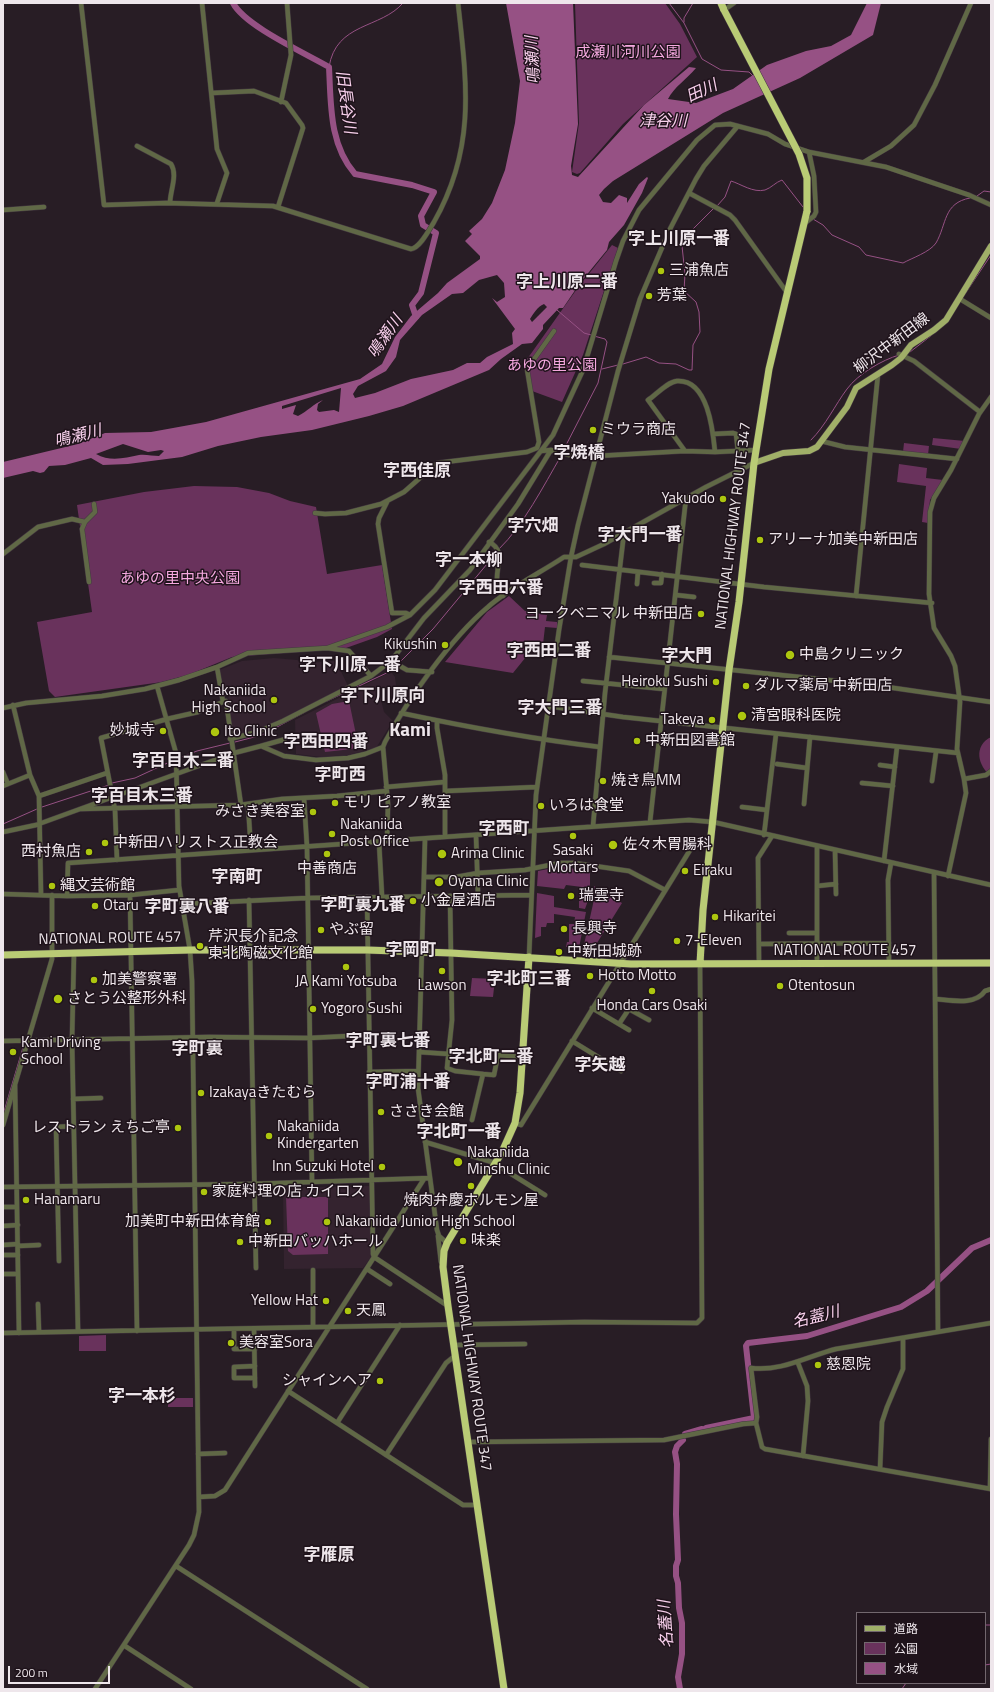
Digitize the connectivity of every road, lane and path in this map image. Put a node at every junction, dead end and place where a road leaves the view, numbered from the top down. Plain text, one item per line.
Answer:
1 (81, 3) edge
2 (202, 3) edge
3 (287, 3) edge
4 (458, 3) edge
5 (734, 3) edge
6 (971, 3) edge
7 (723, 6) edge
8 (212, 93) junction
9 (281, 102) junction
10 (737, 127) junction
11 (137, 146) dead end
12 (809, 152) junction
13 (864, 162) junction
14 (689, 193) junction
15 (170, 203) junction
16 (217, 203) junction
17 (991, 205) edge
18 (44, 207) dead end
19 (278, 207) junction
20 (3, 210) edge
21 (807, 222) junction
22 (991, 246) edge
23 (788, 294) junction
24 (960, 299) junction
25 (991, 318) edge
26 (554, 331) dead end
27 (901, 355) junction
28 (878, 374) junction
29 (991, 397) edge
30 (980, 412) junction
31 (713, 434) junction
32 (821, 441) junction
33 (542, 450) junction
34 (551, 450) junction
35 (756, 450) junction
36 (871, 450) junction
37 (685, 451) junction
38 (738, 451) junction
39 (527, 452) junction
40 (715, 452) junction
41 (596, 456) junction
42 (957, 459) junction
43 (754, 463) junction
44 (686, 498) junction
45 (387, 502) junction
46 (94, 504) dead end
47 (315, 513) dead end
48 (85, 522) junction
49 (624, 533) junction
50 (489, 542) junction
51 (3, 554) edge
52 (570, 557) junction
53 (582, 565) dead end
54 (619, 569) junction
55 (638, 572) junction
56 (662, 574) junction
57 (678, 576) junction
58 (90, 582) dead end
59 (654, 583) dead end
60 (637, 584) dead end
61 (741, 584) junction
62 (676, 595) junction
63 (503, 596) junction
64 (856, 596) junction
65 (694, 597) dead end
66 (932, 603) junction
67 (410, 616) junction
68 (327, 648) junction
69 (609, 657) junction
70 (395, 664) junction
71 (668, 664) junction
72 (217, 667) junction
73 (729, 670) junction
74 (432, 672) junction
75 (371, 676) junction
76 (583, 681) dead end
77 (606, 682) junction
78 (157, 686) junction
79 (664, 689) junction
80 (959, 696) junction
81 (223, 702) junction
82 (991, 702) edge
83 (13, 705) junction
84 (548, 706) junction
85 (3, 708) edge
86 (401, 714) junction
87 (603, 714) junction
88 (167, 719) junction
89 (437, 721) junction
90 (660, 721) junction
91 (722, 727) junction
92 (776, 734) junction
93 (293, 737) dead end
94 (810, 737) junction
95 (543, 740) junction
96 (231, 741) junction
97 (261, 746) junction
98 (383, 747) junction
99 (600, 747) junction
100 (897, 747) junction
101 (936, 752) junction
102 (234, 753) junction
103 (958, 753) junction
104 (777, 764) dead end
105 (880, 765) dead end
106 (895, 766) junction
107 (807, 768) junction
108 (991, 771) edge
109 (3, 772) edge
110 (107, 773) junction
111 (176, 774) junction
112 (30, 775) junction
113 (964, 779) junction
114 (932, 781) dead end
115 (445, 782) junction
116 (862, 783) dead end
117 (8, 784) junction
118 (3, 786) edge
119 (893, 786) junction
120 (537, 787) junction
121 (386, 789) junction
122 (446, 791) junction
123 (39, 796) junction
124 (112, 796) junction
125 (304, 798) junction
126 (248, 804) junction
127 (804, 804) dead end
128 (241, 805) junction
129 (178, 807) junction
130 (742, 807) dead end
131 (114, 808) junction
132 (78, 809) junction
133 (767, 810) junction
134 (650, 822) junction
135 (713, 822) junction
136 (40, 823) junction
137 (593, 826) junction
138 (534, 831) junction
139 (3, 832) edge
140 (764, 834) junction
141 (476, 835) junction
142 (772, 836) junction
143 (445, 838) junction
144 (425, 839) junction
145 (379, 842) junction
146 (387, 842) junction
147 (817, 846) junction
148 (307, 847) junction
149 (710, 847) junction
150 (251, 850) junction
151 (836, 850) junction
152 (178, 856) junction
153 (116, 860) junction
154 (884, 861) junction
155 (891, 863) junction
156 (532, 869) junction
157 (478, 873) junction
158 (934, 873) junction
159 (424, 876) junction
160 (948, 876) junction
161 (836, 884) junction
162 (991, 885) edge
163 (817, 886) junction
164 (179, 890) junction
165 (665, 890) junction
166 (3, 894) edge
167 (41, 894) junction
168 (836, 894) dead end
169 (52, 895) junction
170 (130, 895) junction
171 (478, 895) junction
172 (531, 895) junction
173 (67, 896) junction
174 (382, 896) junction
175 (423, 896) junction
176 (450, 896) junction
177 (367, 897) junction
178 (307, 898) junction
179 (249, 900) junction
180 (182, 904) junction
181 (789, 933) dead end
182 (817, 933) junction
183 (817, 943) junction
184 (889, 943) junction
185 (759, 944) junction
186 (190, 950) junction
187 (367, 950) junction
188 (250, 951) junction
189 (307, 951) junction
190 (132, 952) junction
191 (422, 952) junction
192 (451, 952) junction
193 (74, 953) junction
194 (52, 954) junction
195 (3, 955) edge
196 (529, 957) junction
197 (620, 963) junction
198 (991, 963) edge
199 (700, 964) junction
200 (759, 964) junction
201 (817, 964) junction
202 (889, 964) junction
203 (936, 964) junction
204 (991, 989) edge
205 (934, 999) junction
206 (592, 1008) junction
207 (649, 1020) dead end
208 (619, 1024) junction
209 (629, 1030) dead end
210 (368, 1035) junction
211 (252, 1037) junction
212 (132, 1038) junction
213 (193, 1038) junction
214 (309, 1038) junction
215 (72, 1040) junction
216 (3, 1041) edge
217 (27, 1041) junction
218 (572, 1041) junction
219 (419, 1052) junction
220 (449, 1054) junction
221 (522, 1057) junction
222 (621, 1070) dead end
223 (418, 1071) junction
224 (369, 1072) junction
225 (483, 1074) junction
226 (15, 1085) junction
227 (101, 1098) dead end
228 (73, 1099) junction
229 (472, 1120) dead end
230 (515, 1123) junction
231 (3, 1125) edge
232 (74, 1126) junction
233 (424, 1142) junction
234 (495, 1164) junction
235 (430, 1178) junction
236 (424, 1179) junction
237 (371, 1181) junction
238 (312, 1182) junction
239 (196, 1184) junction
240 (254, 1184) junction
241 (135, 1185) junction
242 (57, 1186) junction
243 (76, 1186) junction
244 (3, 1187) edge
245 (17, 1187) junction
246 (545, 1195) dead end
247 (3, 1207) edge
248 (17, 1207) junction
249 (18, 1225) junction
250 (3, 1226) edge
251 (437, 1230) junction
252 (447, 1243) junction
253 (3, 1245) edge
254 (18, 1245) junction
255 (39, 1245) dead end
256 (3, 1255) edge
257 (18, 1255) junction
258 (374, 1258) junction
259 (59, 1261) dead end
260 (443, 1267) junction
261 (256, 1268) dead end
262 (367, 1269) junction
263 (313, 1270) dead end
264 (3, 1274) edge
265 (18, 1274) junction
266 (390, 1284) dead end
267 (38, 1304) dead end
268 (448, 1306) junction
269 (991, 1324) edge
270 (451, 1325) junction
271 (400, 1326) junction
272 (313, 1327) junction
273 (329, 1327) junction
274 (234, 1329) junction
275 (254, 1329) junction
276 (196, 1330) junction
277 (78, 1331) junction
278 (137, 1331) junction
279 (39, 1332) junction
280 (938, 1332) junction
281 (3, 1333) edge
282 (19, 1333) junction
283 (903, 1338) junction
284 (525, 1344) dead end
285 (454, 1345) junction
286 (255, 1349) junction
287 (456, 1355) junction
288 (798, 1363) junction
289 (255, 1366) junction
290 (255, 1378) junction
291 (255, 1386) dead end
292 (288, 1391) junction
293 (337, 1423) junction
294 (756, 1423) junction
295 (991, 1439) edge
296 (469, 1442) junction
297 (225, 1453) dead end
298 (198, 1454) junction
299 (386, 1455) junction
300 (803, 1456) junction
301 (880, 1469) junction
302 (990, 1489) edge
303 (199, 1497) junction
304 (477, 1506) junction
305 (176, 1566) junction
306 (125, 1646) junction
307 (95, 1689) edge
308 (191, 1689) edge
309 (367, 1689) edge
310 (504, 1689) edge

1 - 15 street
2 - 8 street
3 - 9 street
4 - 19 street
5 - 7 street
6 - 13 street
7 - 21 highway, NATIONAL HIGHWAY ROUTE 347, bridge
8 - 9 street
8 - 16 street
9 - 19 street
10 - 12 street
10 - 14 street
10 - 33 street
11 - 15 street
12 - 13 street
12 - 21 street
13 - 17 street
14 - 23 street
14 - 41 street
15 - 16 street
16 - 19 street
18 - 20 street
21 - 23 highway, NATIONAL HIGHWAY ROUTE 347
22 - 24 main road, 柳沢中新田線
23 - 35 highway, NATIONAL HIGHWAY ROUTE 347
24 - 25 street
24 - 27 main road, 柳沢中新田線
26 - 39 street
27 - 28 main road, 柳沢中新田線
27 - 30 street
28 - 32 main road, 柳沢中新田線
28 - 36 street
29 - 30 street
30 - 42 street
31 - 37 street
31 - 38 street
31 - 40 street
32 - 36 street
32 - 43 main road, 柳沢中新田線
33 - 34 street
33 - 39 street
33 - 67 street
34 - 41 street
34 - 50 street
35 - 38 street
35 - 43 highway, NATIONAL HIGHWAY ROUTE 347
36 - 42 street
36 - 64 street
37 - 40 street
37 - 41 street
38 - 40 street
39 - 45 street
41 - 52 street
42 - 66 street
43 - 44 street
43 - 61 highway, NATIONAL HIGHWAY ROUTE 347
44 - 49 street
44 - 57 street
45 - 47 street
45 - 67 street
46 - 48 street
48 - 51 street
48 - 58 street
49 - 52 street
49 - 54 street
50 - 63 street
50 - 70 street
52 - 63 street
52 - 84 street
53 - 54 street
54 - 55 street
54 - 69 street
55 - 56 street
55 - 60 street
56 - 57 street
56 - 59 street
57 - 61 street
57 - 62 street
61 - 64 street
61 - 73 highway, NATIONAL HIGHWAY ROUTE 347
62 - 65 street
62 - 71 street
63 - 74 street
64 - 66 street
66 - 80 street
67 - 68 street
68 - 72 street
68 - 75 street
69 - 71 street
69 - 77 street
70 - 74 street
70 - 75 street
71 - 73 street
71 - 79 street
72 - 78 street
72 - 81 street
73 - 80 street
73 - 91 highway, NATIONAL HIGHWAY ROUTE 347
74 - 86 street
75 - 96 street
76 - 77 street
77 - 79 street
77 - 87 street
78 - 83 street
78 - 88 street
79 - 90 street
80 - 82 street
80 - 103 street
81 - 88 street
81 - 96 street
83 - 85 street
83 - 112 street
84 - 87 street
84 - 95 street
86 - 89 street
86 - 98 street
87 - 90 street
87 - 99 street
88 - 110 street
88 - 111 street
89 - 95 street
89 - 115 street
90 - 91 street
90 - 134 street
91 - 92 street
91 - 135 highway, NATIONAL HIGHWAY ROUTE 347
92 - 94 street
92 - 133 street
93 - 97 street
94 - 100 street
94 - 107 street
95 - 99 street
95 - 120 street
96 - 102 street
97 - 98 street
97 - 102 street
98 - 121 street
99 - 137 street
100 - 101 street
100 - 106 street
101 - 103 street
101 - 114 street
102 - 111 street
102 - 128 street
103 - 113 street
104 - 107 street
105 - 106 street
106 - 119 street
107 - 127 street
108 - 113 street
109 - 117 street
110 - 123 street
110 - 124 street
111 - 124 street
111 - 129 street
112 - 117 street
112 - 123 street
113 - 160 street
115 - 121 street
115 - 122 street
116 - 119 street
117 - 118 street
119 - 154 street
120 - 122 street
120 - 138 street
121 - 125 street
121 - 146 street
122 - 143 street
123 - 136 street
124 - 131 street
124 - 132 street
125 - 126 street
125 - 148 street
126 - 128 street
126 - 150 street
128 - 129 street
129 - 131 street
129 - 152 street
130 - 133 street
131 - 132 street
131 - 153 street
132 - 136 street
133 - 140 street
134 - 135 street
134 - 137 street
135 - 140 street
135 - 149 highway, NATIONAL HIGHWAY ROUTE 347
136 - 139 street
136 - 167 street
137 - 138 street
138 - 141 street
138 - 156 street
140 - 142 street
141 - 143 street
141 - 157 street
142 - 147 street
142 - 185 street
143 - 144 street
144 - 146 street
144 - 159 street
145 - 146 street
145 - 148 street
145 - 174 street
147 - 151 street
147 - 163 street
148 - 150 street
148 - 178 street
149 - 165 street
149 - 199 highway, NATIONAL HIGHWAY ROUTE 347
150 - 152 street
151 - 154 street
151 - 161 street
152 - 153 street
152 - 164 street
153 - 173 street
154 - 155 street
155 - 158 street
155 - 184 street
156 - 157 street
156 - 165 street
156 - 172 street
157 - 159 street
157 - 171 street
158 - 160 street
158 - 203 street
159 - 175 street
160 - 162 street
161 - 163 street
161 - 168 street
163 - 182 street
164 - 170 street
164 - 180 street
165 - 197 street
166 - 167 street
167 - 169 street
169 - 173 street
169 - 194 street
170 - 173 street
170 - 190 street
171 - 172 street
171 - 176 street
172 - 196 street
174 - 175 street
174 - 177 street
175 - 176 street
175 - 191 street
176 - 192 street
177 - 178 street
177 - 187 street
178 - 179 street
178 - 189 street
179 - 180 street
179 - 188 street
180 - 186 street
181 - 182 street
182 - 183 street
183 - 184 street
183 - 185 street
183 - 201 street
184 - 202 street
185 - 200 street
186 - 188 highway, NATIONAL ROUTE 457
186 - 190 highway, NATIONAL ROUTE 457
186 - 213 street
187 - 189 highway, NATIONAL ROUTE 457
187 - 191 highway, NATIONAL ROUTE 457
187 - 210 street
188 - 189 highway, NATIONAL ROUTE 457
188 - 211 street
189 - 214 street
190 - 193 highway, NATIONAL ROUTE 457
190 - 212 street
191 - 192 highway, NATIONAL ROUTE 457
191 - 219 street
192 - 196 highway, NATIONAL ROUTE 457
192 - 220 street
193 - 194 highway, NATIONAL ROUTE 457
193 - 215 street
194 - 195 highway, NATIONAL ROUTE 457
194 - 217 street
196 - 197 highway
196 - 221 highway, NATIONAL HIGHWAY ROUTE 347
197 - 199 highway
197 - 206 street
198 - 203 highway, NATIONAL ROUTE 457
199 - 200 highway, NATIONAL ROUTE 457
199 - 270 street
200 - 201 highway, NATIONAL ROUTE 457
201 - 202 highway, NATIONAL ROUTE 457
202 - 203 highway, NATIONAL ROUTE 457
203 - 205 street
204 - 205 street
205 - 280 street
206 - 208 street
206 - 218 street
207 - 208 street
208 - 209 street
210 - 214 street
210 - 224 street
211 - 213 street
211 - 214 street
211 - 240 street
212 - 213 street
212 - 215 street
212 - 241 street
213 - 239 street
214 - 238 street
215 - 217 street
215 - 228 street
216 - 217 street
217 - 226 street
218 - 222 street
218 - 230 street
219 - 220 street
219 - 223 street
220 - 225 street
221 - 225 street
221 - 230 highway, NATIONAL HIGHWAY ROUTE 347
223 - 224 street
223 - 233 street
224 - 237 street
225 - 229 street
226 - 231 street
226 - 245 street
227 - 228 street
228 - 232 street
230 - 234 highway, NATIONAL HIGHWAY ROUTE 347
232 - 242 street
232 - 243 street
233 - 234 street
233 - 235 street
234 - 246 street
234 - 252 highway, NATIONAL HIGHWAY ROUTE 347
235 - 236 street
235 - 251 street
236 - 237 street
236 - 258 street
237 - 238 street
237 - 258 street
238 - 240 street
239 - 240 street
239 - 241 street
239 - 276 street
240 - 261 street
241 - 243 street
241 - 278 street
242 - 243 street
242 - 245 street
242 - 259 street
243 - 277 street
244 - 245 street
245 - 248 street
247 - 248 street
248 - 249 street
249 - 250 street
249 - 254 street
251 - 252 street
251 - 260 street
252 - 260 highway, NATIONAL HIGHWAY ROUTE 347
253 - 254 street
254 - 255 street
254 - 257 street
256 - 257 street
257 - 265 street
258 - 262 street
258 - 268 street
260 - 268 highway, NATIONAL HIGHWAY ROUTE 347
262 - 266 street
262 - 273 street
263 - 272 street
264 - 265 street
265 - 282 street
267 - 279 street
268 - 270 highway, NATIONAL HIGHWAY ROUTE 347
269 - 280 street
270 - 271 street
270 - 285 highway, NATIONAL HIGHWAY ROUTE 347
271 - 273 street
271 - 293 street
272 - 273 street
272 - 275 street
273 - 292 street
274 - 275 street
274 - 276 street
274 - 286 street
275 - 286 street
276 - 278 street
276 - 298 street
277 - 278 street
277 - 279 street
279 - 282 street
280 - 283 street
281 - 282 street
283 - 288 street
283 - 301 street
284 - 285 street
285 - 287 highway, NATIONAL HIGHWAY ROUTE 347
286 - 289 street
287 - 296 highway, NATIONAL HIGHWAY ROUTE 347
287 - 299 street
288 - 294 street
288 - 300 street
289 - 290 street
289 - 290 street
290 - 291 street
292 - 293 street
292 - 303 street
293 - 299 street
294 - 296 street
294 - 300 street
295 - 302 street
296 - 304 highway, NATIONAL HIGHWAY ROUTE 347
297 - 298 street
298 - 303 street
299 - 304 street
300 - 301 street
301 - 302 street
303 - 305 street
304 - 310 highway, NATIONAL HIGHWAY ROUTE 347
305 - 306 street
305 - 309 street
306 - 307 street
306 - 308 street

